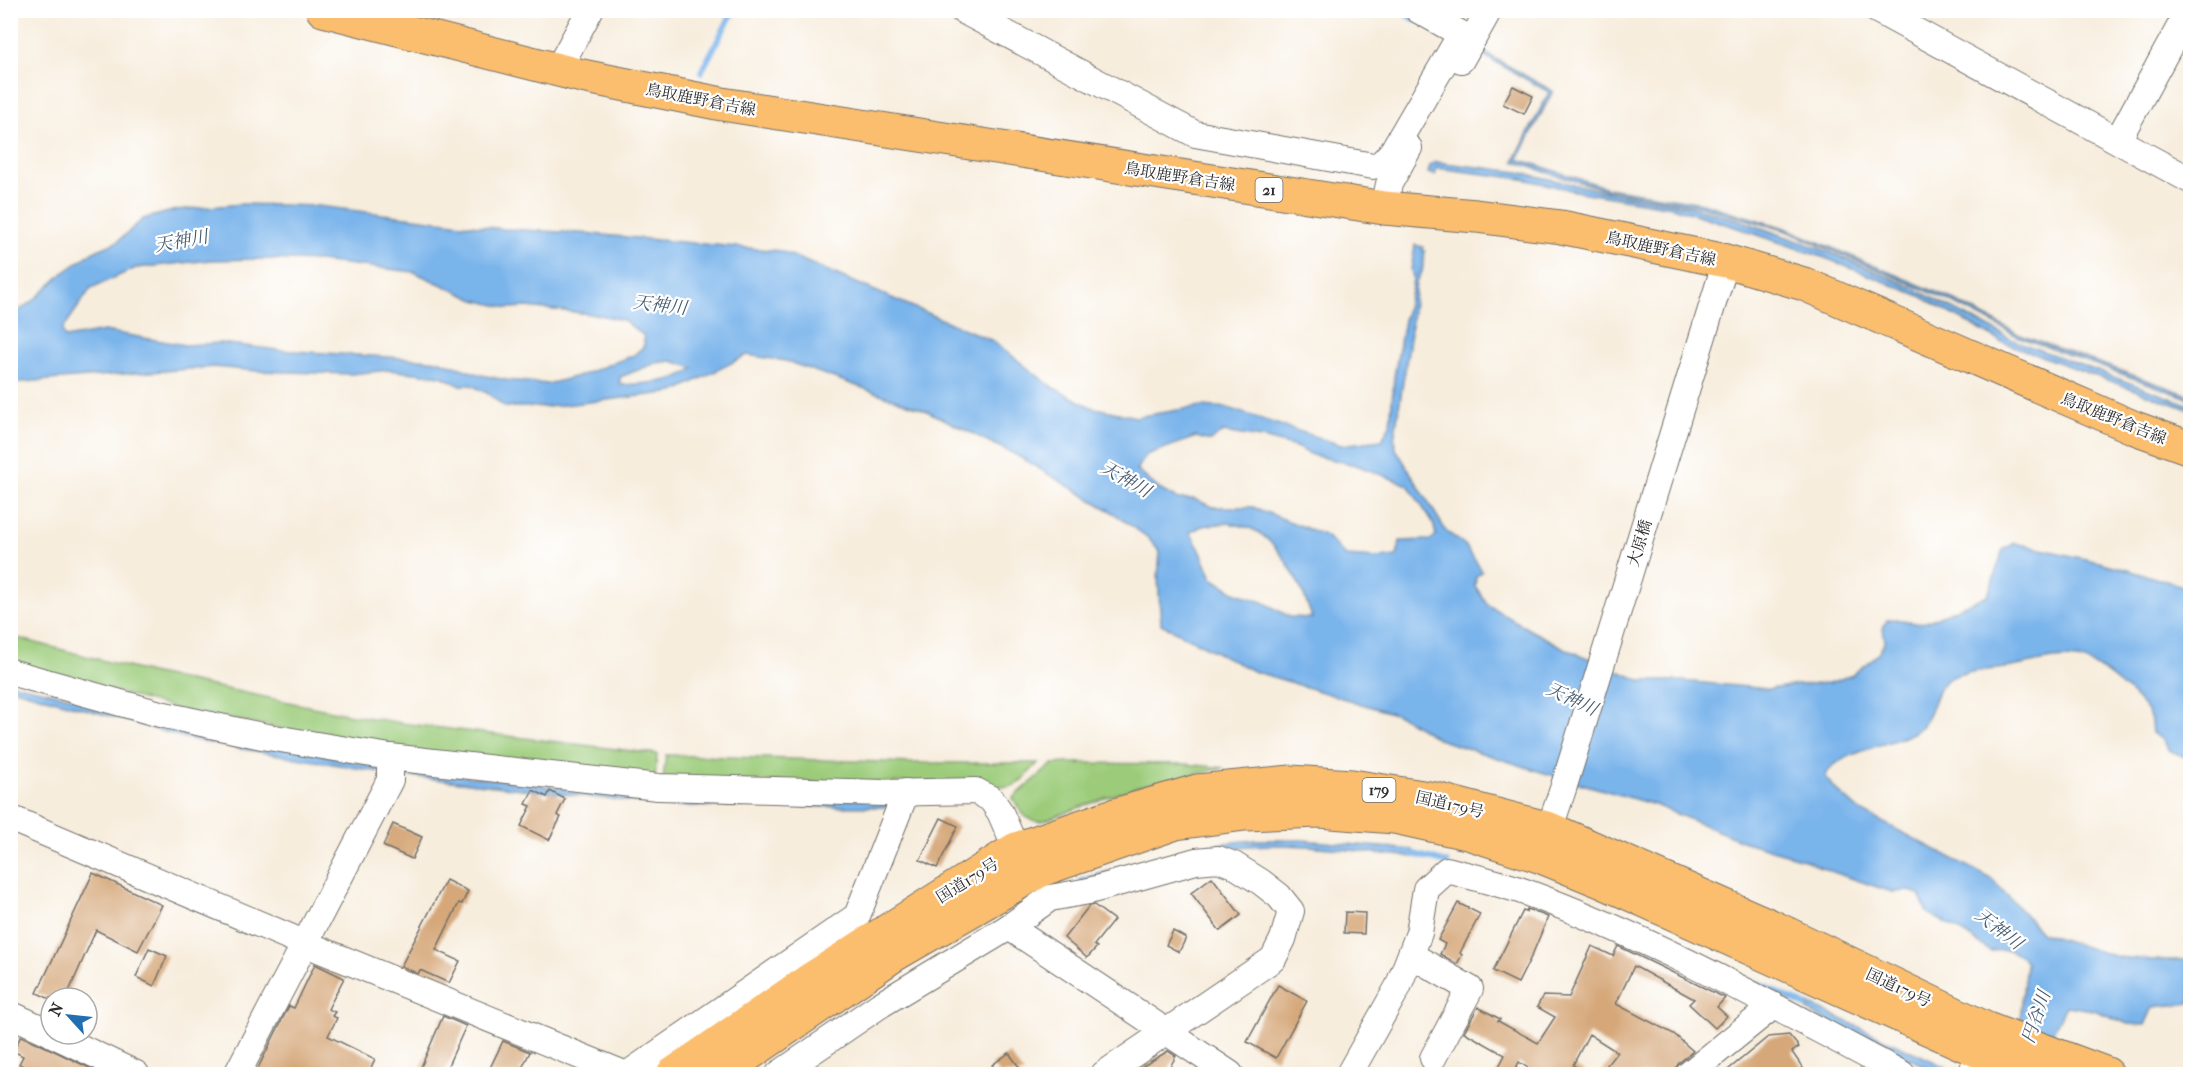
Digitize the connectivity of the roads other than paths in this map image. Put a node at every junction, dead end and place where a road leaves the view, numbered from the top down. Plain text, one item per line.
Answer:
1 (323, 10) edge
2 (590, 10) edge
3 (962, 10) edge
4 (1418, 10) edge
5 (1489, 10) edge
6 (2190, 10) edge
7 (1885, 13) edge
8 (1467, 37) junction
9 (558, 69) junction
10 (2118, 140) junction
11 (2190, 180) edge
12 (1384, 208) junction
13 (1726, 261) junction
14 (2190, 448) edge
15 (10, 672) edge
16 (390, 757) junction
17 (906, 792) junction
18 (10, 818) edge
19 (1545, 842) junction
20 (1016, 849) junction
21 (1009, 927) junction
22 (306, 944) junction
23 (1411, 955) junction
24 (1773, 1006) junction
25 (10, 1014) edge
26 (39, 1028) edge
27 (1166, 1030) junction
28 (77, 1046) edge
29 (1979, 1051) edge
30 (1433, 1058) dead end
31 (1878, 1066) edge
32 (136, 1074) edge
33 (237, 1074) edge
34 (626, 1074) edge
35 (673, 1074) edge
36 (720, 1074) edge
37 (779, 1074) edge
38 (1104, 1074) edge
39 (1230, 1074) edge
40 (1348, 1074) edge
41 (1689, 1074) edge
42 (1902, 1074) edge
43 (2035, 1074) edge
44 (2107, 1074) edge

1 - 9 main road, 鳥取鹿野倉吉線 / 21
2 - 9 street
3 - 8 street
4 - 8 street
5 - 8 street
6 - 10 street
7 - 10 street
8 - 12 street
9 - 12 main road, 鳥取鹿野倉吉線 / 21
10 - 11 street
12 - 13 main road, 鳥取鹿野倉吉線 / 21
13 - 14 main road, 鳥取鹿野倉吉線 / 21
13 - 19 street, 大原橋
15 - 16 street
16 - 17 street
16 - 22 street
17 - 20 street
17 - 34 street
18 - 22 street
19 - 20 main road, 国道179号 / 179
19 - 29 main road, 国道179号 / 179
19 - 36 main road, 国道179号 / 179
20 - 35 main road, 国道179号 / 179
21 - 27 street
21 - 27 street
21 - 37 street
22 - 33 street
22 - 34 street
23 - 24 street
23 - 30 street
23 - 40 street
24 - 31 street
24 - 41 street
25 - 26 street
27 - 38 street
27 - 39 street
28 - 32 street
29 - 43 main road, 国道179号 / 179
29 - 44 main road, 国道179号 / 179
31 - 42 street

